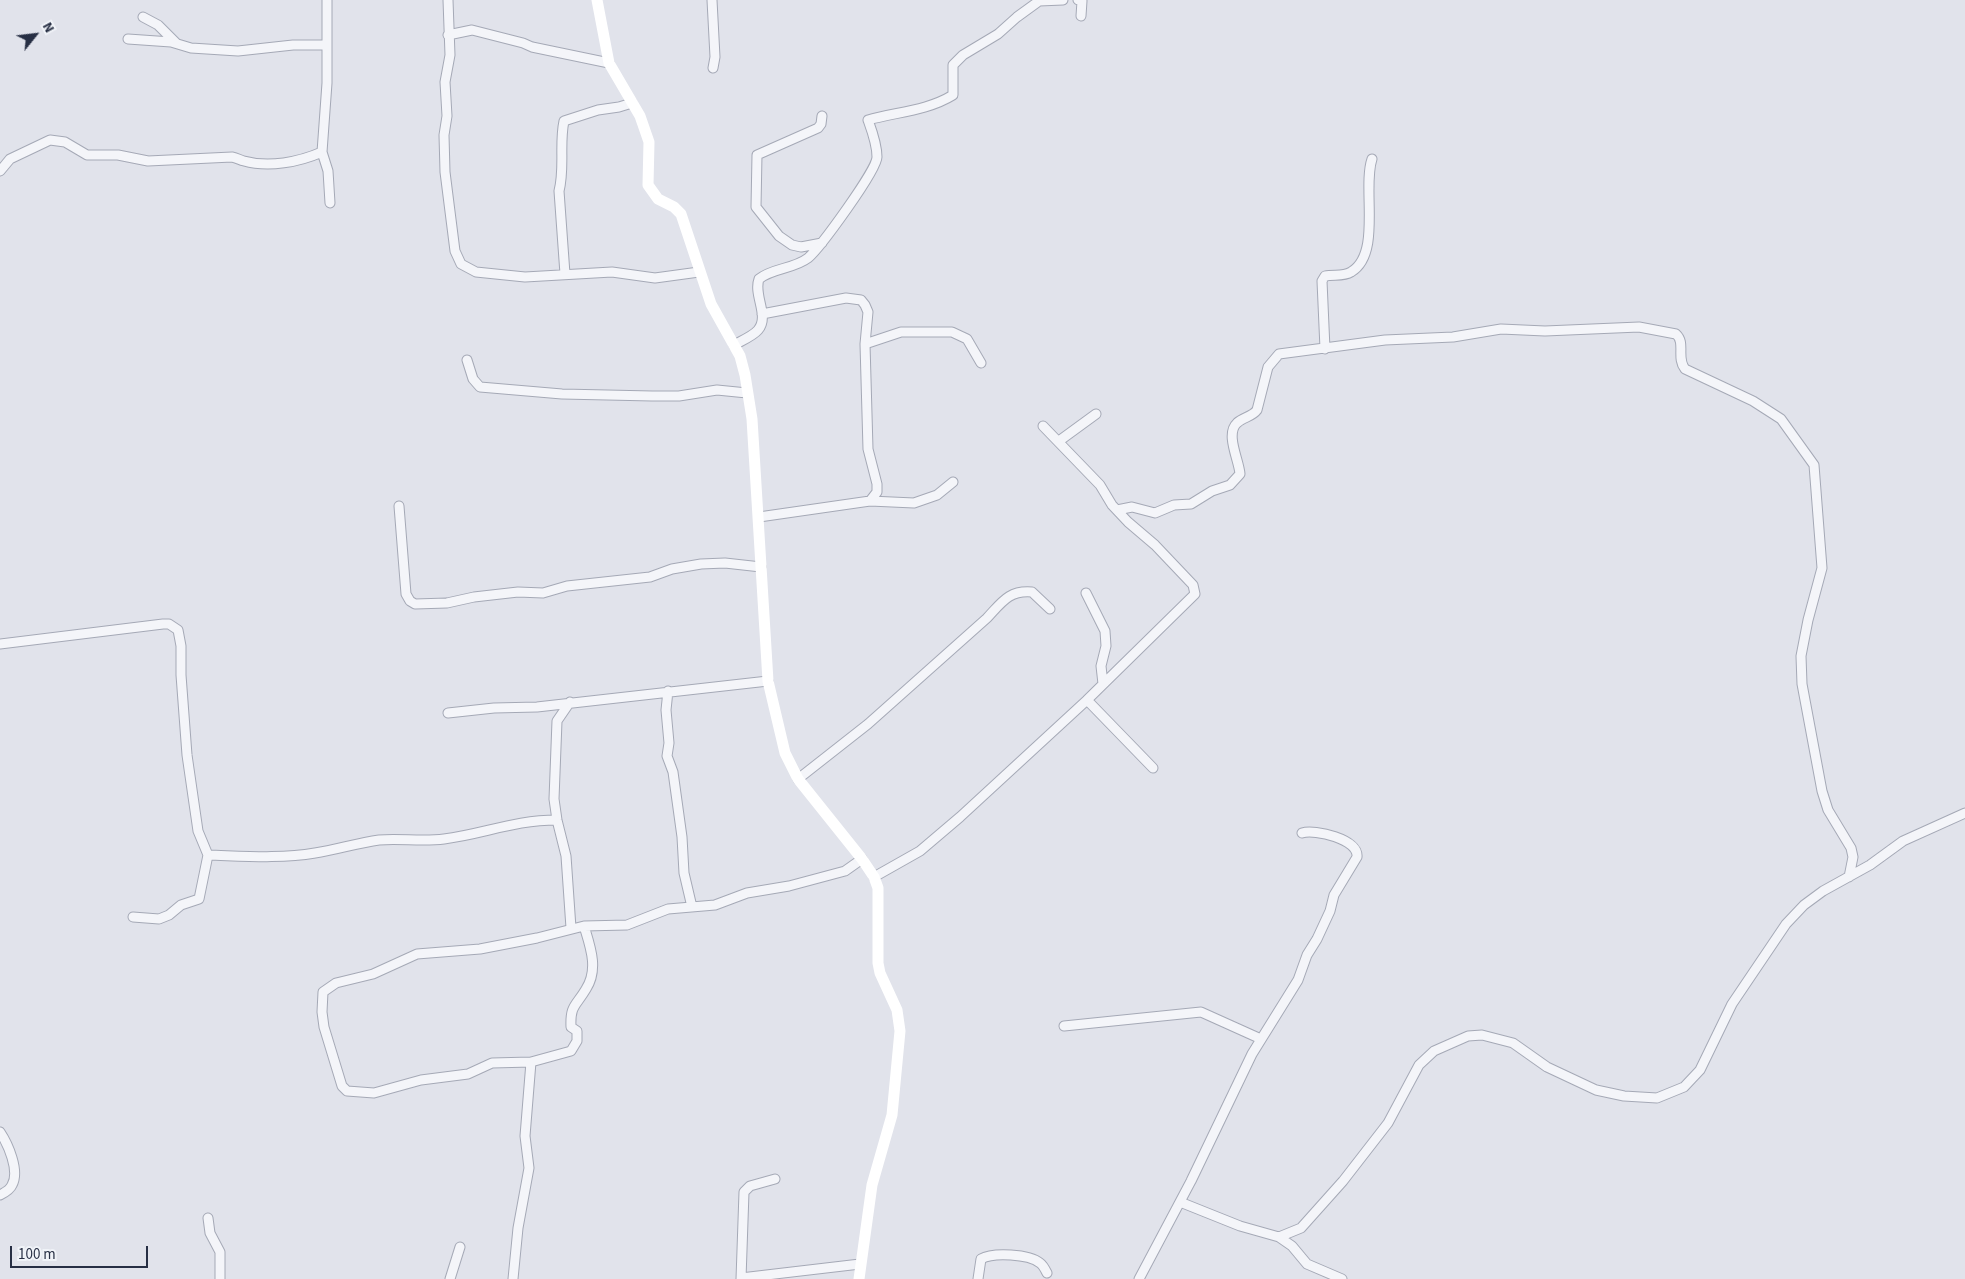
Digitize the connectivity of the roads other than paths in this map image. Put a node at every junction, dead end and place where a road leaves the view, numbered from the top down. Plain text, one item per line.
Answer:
1 (326, 0) edge
2 (448, 0) edge
3 (597, 0) edge
4 (712, 0) edge
5 (1063, 0) edge
6 (1078, 0) edge
7 (1081, 16) dead end
8 (143, 17) dead end
9 (448, 35) junction
10 (128, 40) dead end
11 (176, 43) junction
12 (326, 45) junction
13 (609, 63) junction
14 (713, 68) dead end
15 (632, 103) junction
16 (822, 116) dead end
17 (322, 152) junction
18 (1372, 159) dead end
19 (0, 171) edge
20 (330, 204) dead end
21 (822, 243) junction
22 (699, 272) junction
23 (565, 274) junction
24 (762, 314) junction
25 (865, 344) junction
26 (734, 346) junction
27 (1325, 349) junction
28 (467, 360) dead end
29 (981, 363) dead end
30 (747, 393) junction
31 (1096, 414) dead end
32 (1042, 426) dead end
33 (1059, 442) junction
34 (954, 482) dead end
35 (870, 501) junction
36 (399, 506) dead end
37 (1117, 510) junction
38 (759, 517) junction
39 (761, 567) junction
40 (1086, 593) dead end
41 (1050, 609) dead end
42 (0, 644) edge
43 (768, 681) junction
44 (1104, 684) junction
45 (668, 691) junction
46 (1087, 700) junction
47 (570, 702) junction
48 (448, 713) dead end
49 (1153, 768) dead end
50 (798, 779) junction
51 (1965, 813) edge
52 (557, 820) junction
53 (1302, 833) dead end
54 (208, 855) junction
55 (862, 859) junction
56 (874, 877) junction
57 (1849, 877) junction
58 (692, 908) junction
59 (133, 917) dead end
60 (584, 926) junction
61 (571, 928) junction
62 (1064, 1026) dead end
63 (1260, 1039) junction
64 (531, 1062) junction
65 (0, 1132) edge
66 (775, 1179) dead end
67 (0, 1195) edge
68 (1180, 1202) junction
69 (208, 1218) dead end
70 (1300, 1228) junction
71 (1279, 1237) junction
72 (460, 1247) dead end
73 (1294, 1250) junction
74 (860, 1264) junction
75 (1047, 1273) dead end
76 (220, 1279) edge
77 (450, 1279) edge
78 (513, 1279) edge
79 (741, 1279) edge
80 (859, 1279) edge
81 (978, 1279) edge
82 (1139, 1279) edge
83 (1342, 1279) edge

1 - 12 street
2 - 9 street
3 - 13 street
4 - 14 street
5 - 21 street
6 - 7 street
8 - 11 street
9 - 13 street
9 - 23 street
10 - 11 street
11 - 12 street
12 - 17 street
13 - 15 street
15 - 22 street
15 - 23 street
16 - 21 street
17 - 19 street
17 - 20 street
18 - 27 street
21 - 24 street
22 - 23 street
22 - 26 street
24 - 25 street
24 - 26 street
25 - 29 street
25 - 35 street
26 - 30 street
27 - 37 street
27 - 57 street
28 - 30 street
30 - 38 street
31 - 33 street
32 - 33 street
33 - 37 street
34 - 35 street
35 - 38 street
36 - 39 street
37 - 44 street
38 - 39 street
39 - 43 street
40 - 44 street
41 - 50 street
42 - 54 street
43 - 45 street
43 - 50 street
44 - 46 street
45 - 47 street
45 - 58 street
46 - 49 street
46 - 56 street
47 - 48 street
47 - 52 street
50 - 55 street
51 - 57 street
52 - 54 street
52 - 61 street
53 - 63 street
54 - 59 street
55 - 56 street
55 - 58 street
56 - 74 street
57 - 70 street
58 - 60 street
60 - 61 street
60 - 64 street
61 - 64 street
62 - 63 street
63 - 68 street
64 - 78 street
65 - 67 street
66 - 79 street
68 - 71 street
68 - 82 street
69 - 76 street
70 - 71 street
70 - 73 street
71 - 73 street
72 - 77 street
73 - 83 street
74 - 79 street
74 - 80 street
75 - 81 street

